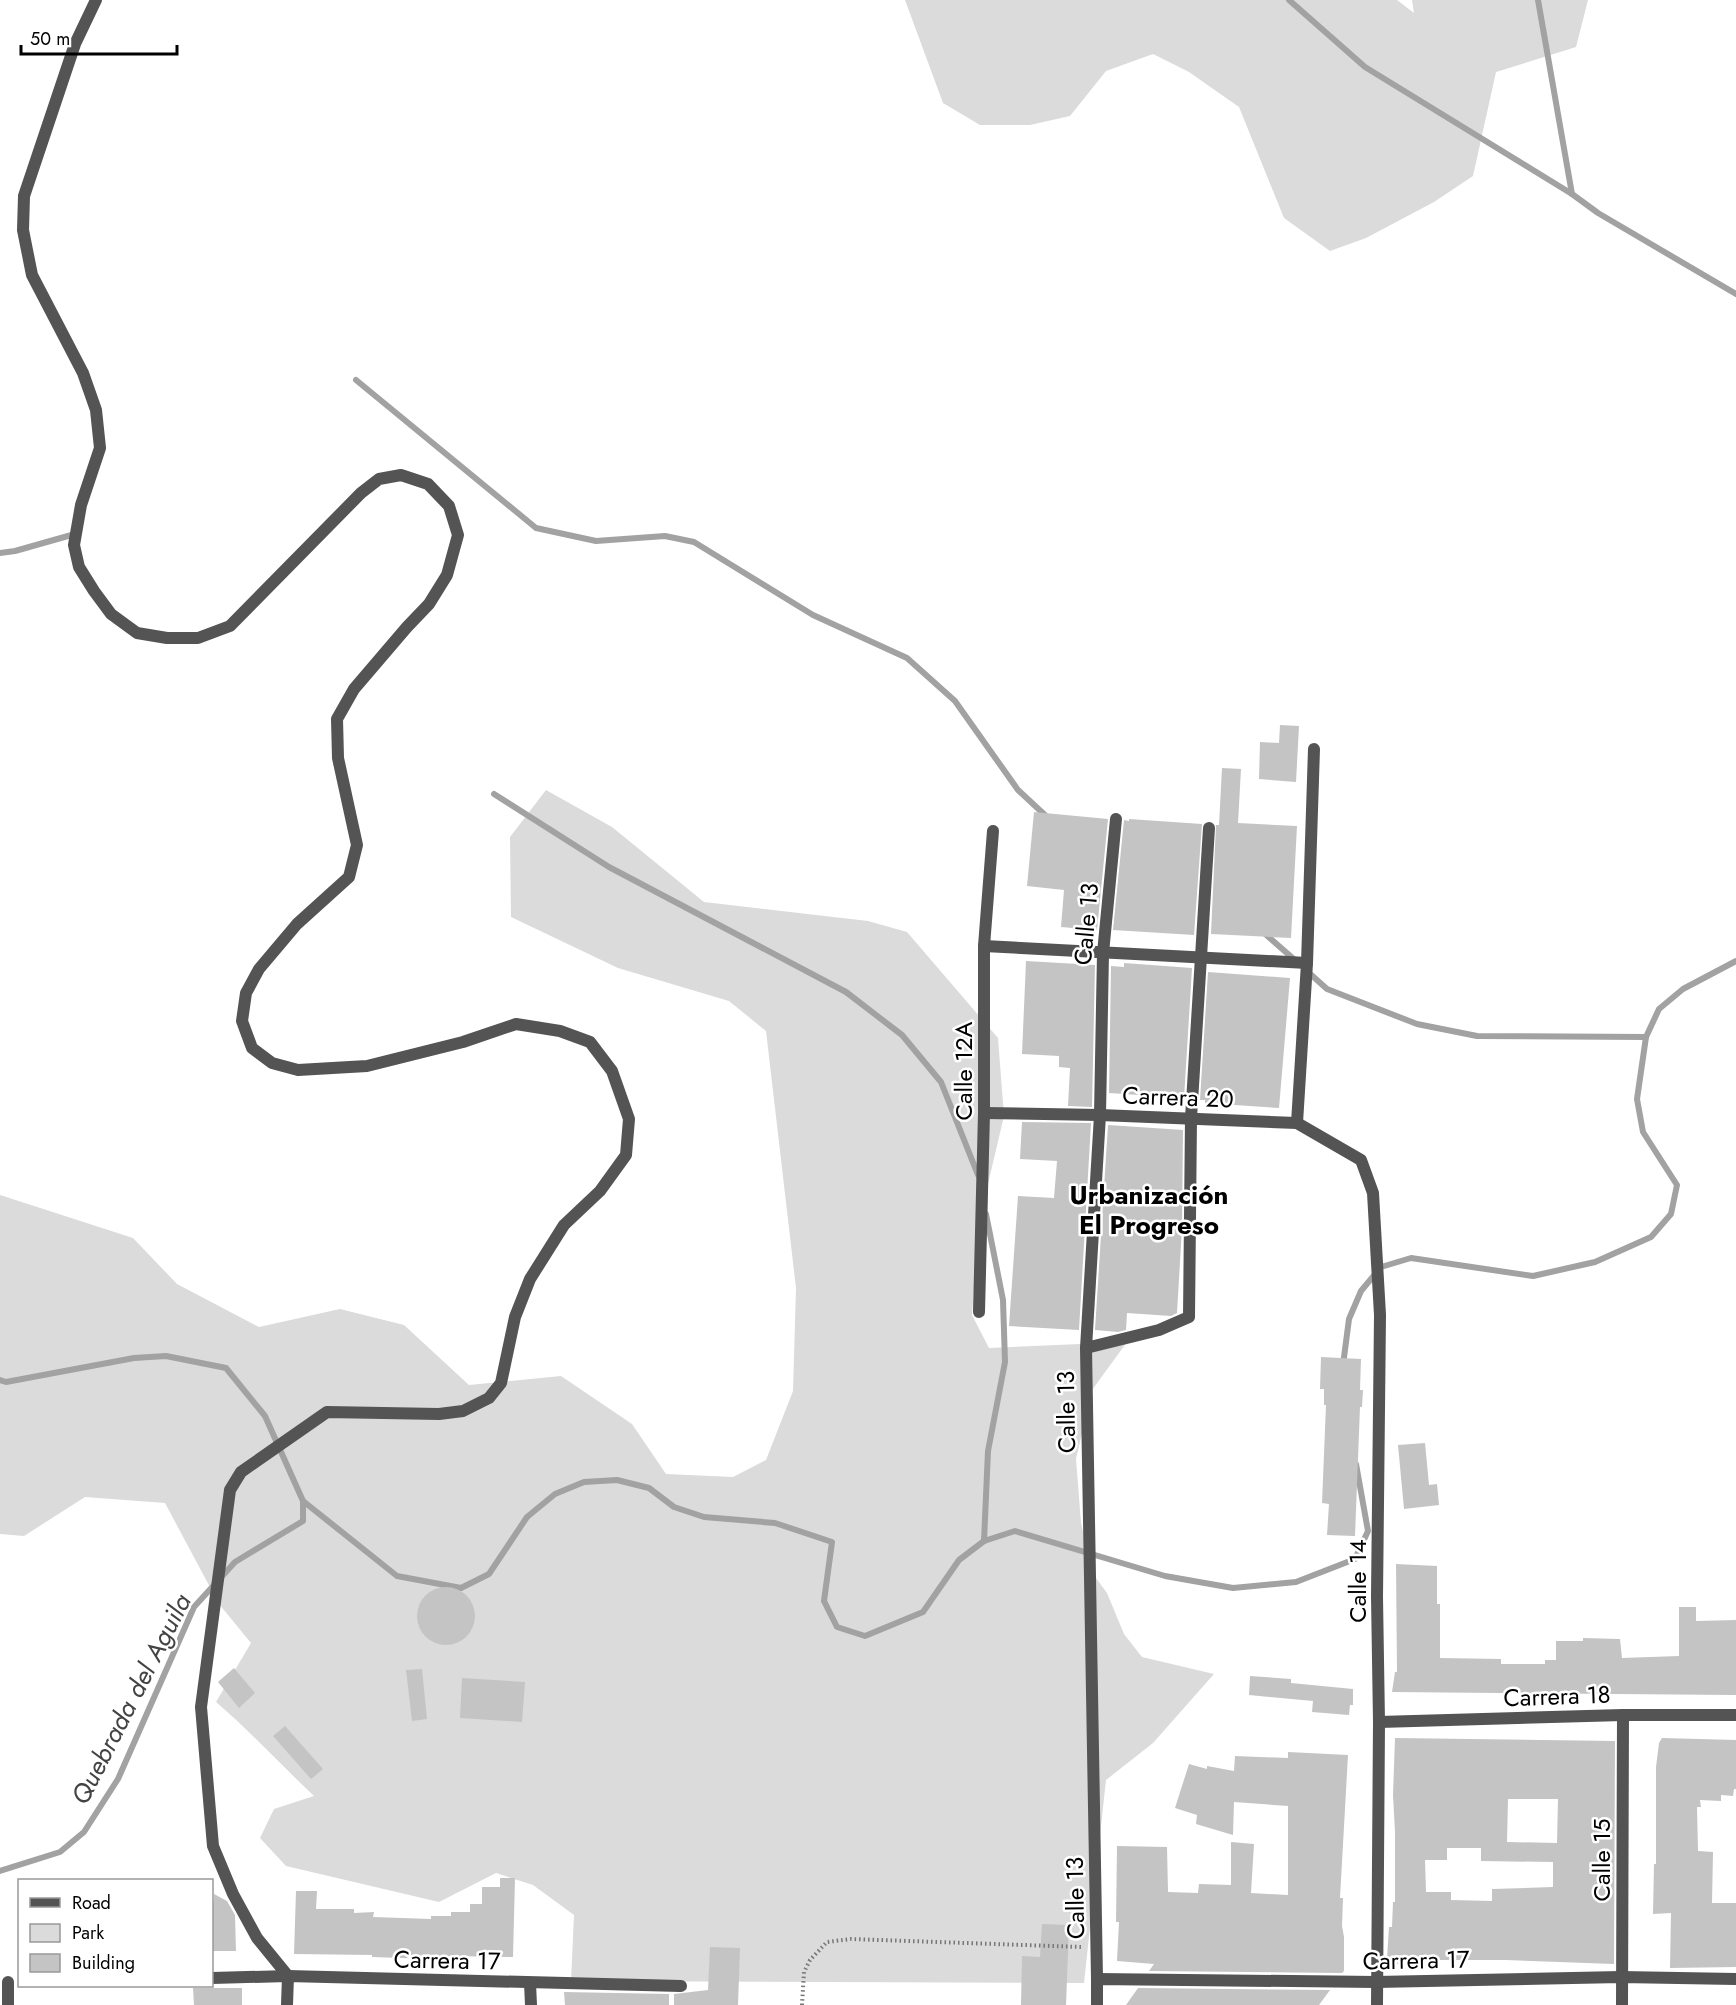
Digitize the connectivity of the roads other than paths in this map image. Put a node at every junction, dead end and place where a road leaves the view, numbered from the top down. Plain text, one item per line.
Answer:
1 (96, 0) edge
2 (1314, 749) dead end
3 (1116, 819) dead end
4 (1209, 828) dead end
5 (993, 831) dead end
6 (984, 946) junction
7 (1103, 953) junction
8 (1200, 957) junction
9 (1307, 963) junction
10 (984, 1113) junction
11 (1100, 1115) junction
12 (1191, 1118) junction
13 (1297, 1123) junction
14 (1361, 1160) joint
15 (980, 1312) dead end
16 (1086, 1347) junction
17 (1623, 1715) junction
18 (1736, 1715) edge
19 (1379, 1722) junction
20 (288, 1977) junction
21 (1621, 1977) junction
22 (213, 1978) edge
23 (1097, 1979) junction
24 (1736, 1979) edge
25 (9, 1982) edge
26 (1376, 1982) junction
27 (530, 1983) junction
28 (681, 1986) dead end
29 (8, 2005) edge
30 (287, 2005) edge
31 (531, 2005) edge
32 (1096, 2005) edge
33 (1377, 2005) edge
34 (1622, 2005) edge

1 - 20 street
2 - 9 street
3 - 7 street, Calle 13
4 - 8 street
5 - 6 street, Calle 12A
6 - 7 street
6 - 10 street, Calle 12A
7 - 8 street
7 - 11 street, Calle 13
8 - 9 street
8 - 12 street
9 - 13 street
10 - 11 street, Carrera 20
10 - 15 street, Calle 12A
11 - 12 street, Carrera 20
11 - 16 street, Calle 13
12 - 13 street, Carrera 20
12 - 16 street
13 - 14 street, Carrera 20
14 - 19 street, Calle 14
16 - 23 street, Calle 13
17 - 18 street, Carrera 18
17 - 19 street, Carrera 18
17 - 21 street, Calle 15
19 - 26 street, Calle 14
20 - 22 street, Carrera 17
20 - 27 street, Carrera 17
20 - 30 street
21 - 24 street, Carrera 17
21 - 26 street, Carrera 17
21 - 34 street, Calle 15
23 - 26 street, Carrera 17
23 - 32 street, Calle 13
25 - 29 street
26 - 33 street, Calle 14
27 - 28 street, Carrera 17
27 - 31 street

